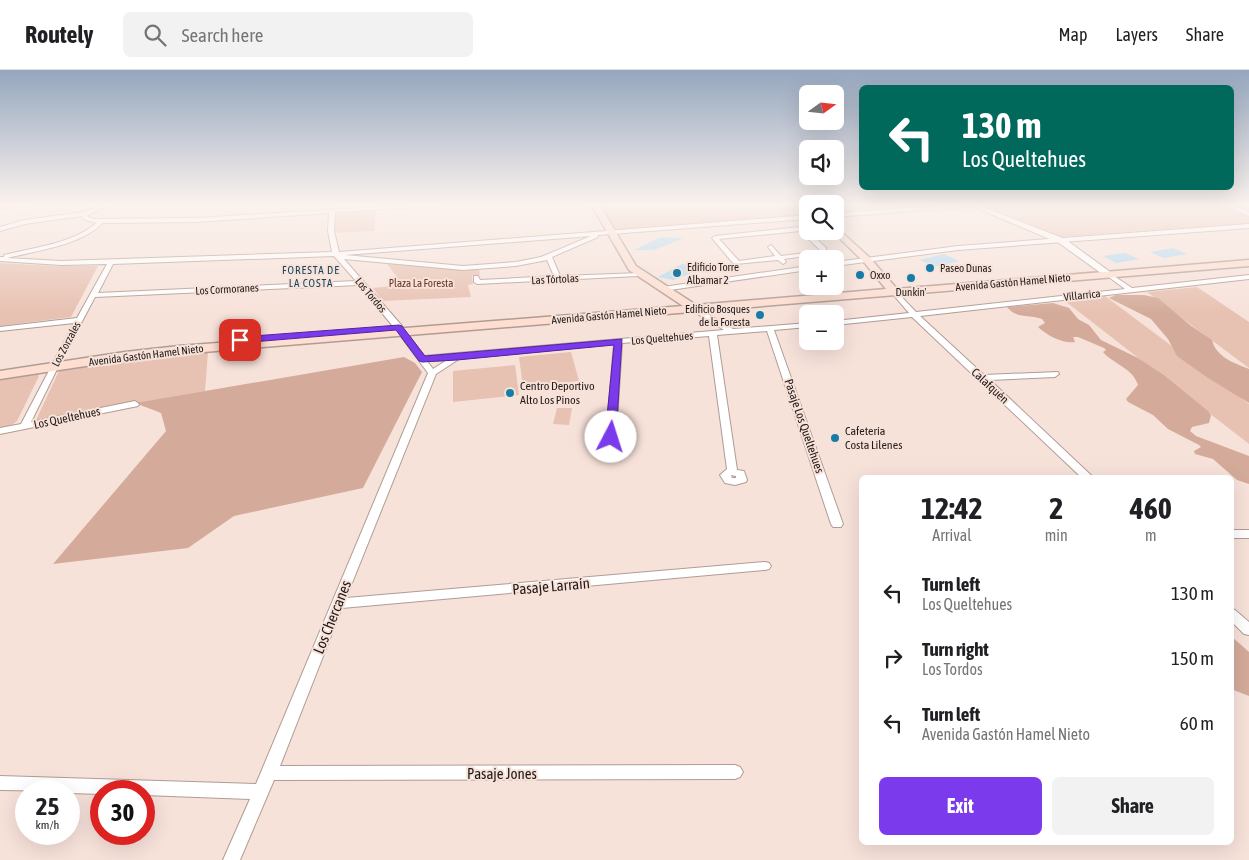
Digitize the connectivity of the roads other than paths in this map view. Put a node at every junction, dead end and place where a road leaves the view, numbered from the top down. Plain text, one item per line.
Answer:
1 (58, 241) edge
2 (333, 241) edge
3 (505, 241) edge
4 (588, 241) edge
5 (612, 241) edge
6 (718, 241) edge
7 (815, 241) edge
8 (847, 241) edge
9 (1051, 241) edge
10 (1063, 241) edge
11 (771, 248) dead end
12 (336, 254) junction
13 (549, 257) junction
14 (0, 258) edge
15 (779, 258) junction
16 (1249, 258) edge
17 (867, 260) junction
18 (111, 262) junction
19 (844, 263) edge
20 (1249, 263) edge
21 (799, 269) edge
22 (793, 270) junction
23 (1105, 272) junction
24 (638, 274) junction
25 (476, 277) dead end
26 (1249, 277) edge
27 (558, 278) junction
28 (361, 283) junction
29 (663, 289) junction
30 (892, 289) junction
31 (1131, 290) junction
32 (93, 295) junction
33 (691, 306) junction
34 (915, 315) junction
35 (79, 320) junction
36 (844, 322) edge
37 (799, 326) edge
38 (0, 329) edge
39 (770, 329) junction
40 (401, 330) junction
41 (733, 332) junction
42 (713, 334) junction
43 (618, 341) junction
44 (457, 357) junction
45 (422, 359) junction
46 (55, 364) junction
47 (0, 369) edge
48 (432, 372) junction
49 (1055, 374) dead end
50 (0, 376) edge
51 (982, 378) junction
52 (135, 404) dead end
53 (24, 427) junction
54 (0, 431) edge
55 (611, 437) dead end
56 (732, 471) dead end
57 (1086, 475) edge
58 (837, 524) dead end
59 (1234, 534) edge
60 (1249, 534) edge
61 (765, 566) dead end
62 (337, 604) junction
63 (1234, 615) edge
64 (1249, 630) edge
65 (734, 772) dead end
66 (269, 773) junction
67 (0, 783) edge
68 (261, 792) junction
69 (231, 860) edge

1 - 14 street
2 - 12 street, Los Tordos
3 - 12 street
4 - 13 street
5 - 24 main road
6 - 15 street
7 - 15 street
8 - 17 main road
9 - 17 street
10 - 23 street
11 - 15 street
12 - 13 street
12 - 18 street
12 - 28 street, Los Tordos
13 - 27 street
14 - 18 street
15 - 22 street
16 - 23 main road, Avenida Gastón Hamel Nieto
17 - 19 street
17 - 30 main road
18 - 32 street, Los Zorzales
20 - 23 main road, Avenida Gastón Hamel Nieto
21 - 22 street
22 - 29 street
23 - 30 main road, Avenida Gastón Hamel Nieto
23 - 31 street
24 - 27 street, Las Tórtolas
24 - 29 main road
25 - 27 street, Las Tórtolas
26 - 31 street, Villarrica
28 - 32 street, Los Cormoranes
28 - 40 street, Los Tordos
29 - 33 main road
30 - 33 main road, Avenida Gastón Hamel Nieto
30 - 34 street, Calafquén
31 - 34 street, Villarrica
32 - 35 street, Los Zorzales
33 - 40 main road, Avenida Gastón Hamel Nieto
33 - 41 street
34 - 36 street
34 - 51 street, Calafquén
35 - 38 street
35 - 46 street, Los Zorzales
37 - 39 street, Los Queltehues
39 - 41 street, Los Queltehues
39 - 58 street, Pasaje Los Queltehues
40 - 45 street, Los Tordos
40 - 46 main road, Avenida Gastón Hamel Nieto
41 - 42 street, Los Queltehues
42 - 43 street, Los Queltehues
42 - 56 street
43 - 44 street, Los Queltehues
43 - 55 street
44 - 45 street, Los Queltehues
44 - 48 street, Los Queltehues
45 - 48 street, Los Tordos
46 - 47 main road, Avenida Gastón Hamel Nieto
46 - 50 main road, Avenida Gastón Hamel Nieto
46 - 53 street, Los Zorzales
48 - 62 street, Los Chercanes
49 - 51 street
51 - 57 street, Calafquén
52 - 53 street, Los Queltehues
53 - 54 street, Los Queltehues
59 - 60 street
61 - 62 street, Pasaje Larraín
62 - 66 street, Los Chercanes
63 - 64 street
65 - 66 street, Pasaje Jones
66 - 68 street, Los Chercanes
67 - 68 street
68 - 69 street, Los Chercanes

